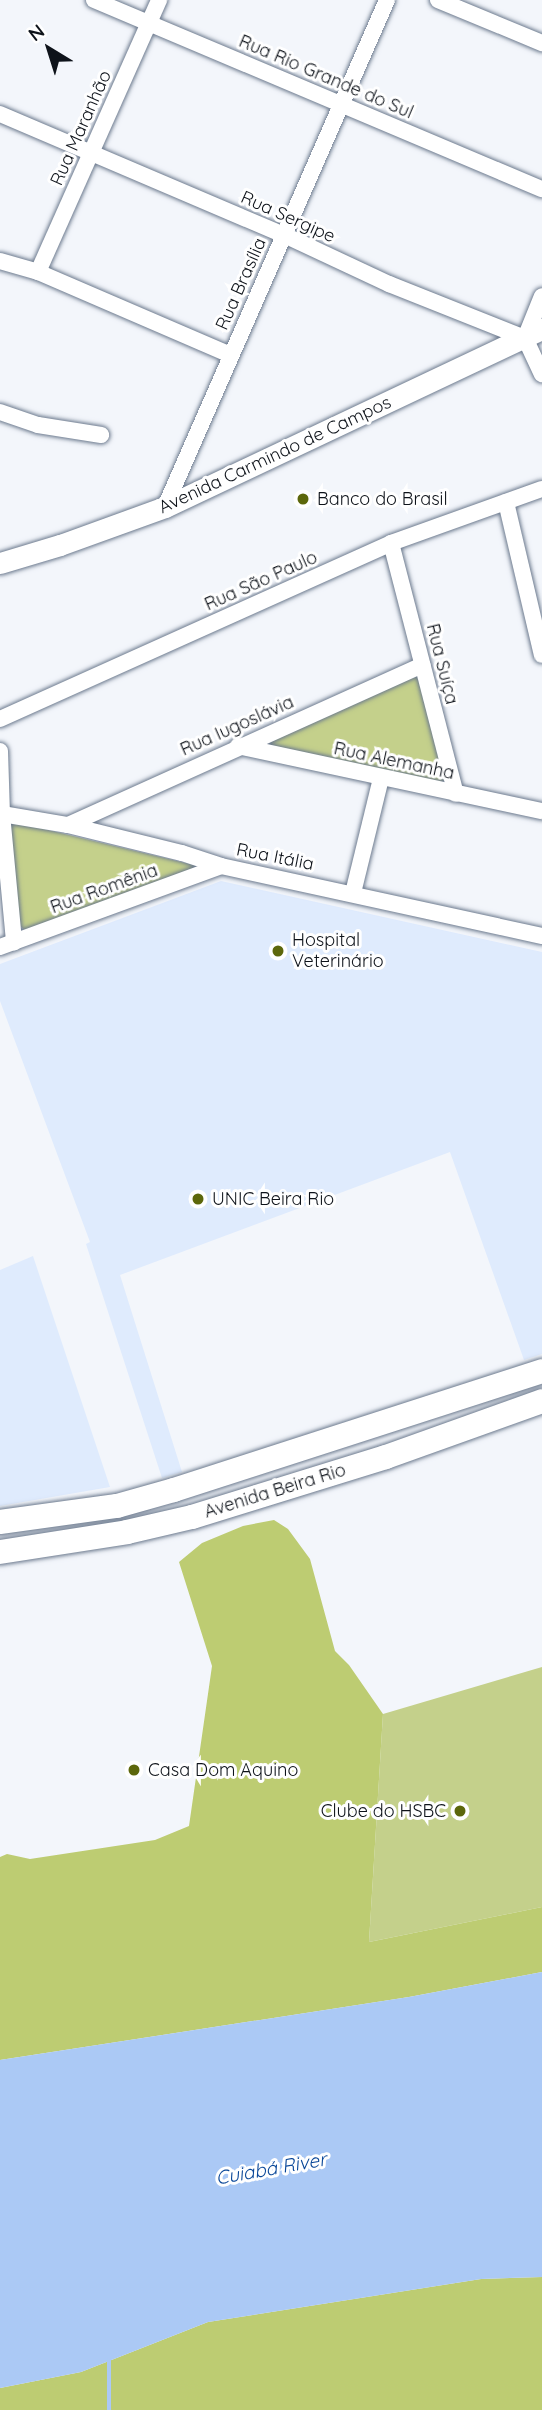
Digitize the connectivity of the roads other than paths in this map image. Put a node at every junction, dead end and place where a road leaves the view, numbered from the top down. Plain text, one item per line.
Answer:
1 (94, 0) edge
2 (159, 0) edge
3 (387, 0) edge
4 (438, 0) edge
5 (149, 23) junction
6 (542, 43) edge
7 (341, 104) junction
8 (0, 114) edge
9 (91, 153) junction
10 (542, 189) edge
11 (284, 235) junction
12 (0, 261) edge
13 (38, 272) junction
14 (542, 296) edge
15 (533, 333) edge
16 (232, 355) junction
17 (542, 374) edge
18 (0, 412) edge
19 (101, 435) dead end
20 (542, 489) edge
21 (506, 502) junction
22 (164, 507) junction
23 (391, 544) junction
24 (0, 562) edge
25 (537, 614) edge
26 (542, 655) edge
27 (423, 665) junction
28 (0, 719) edge
29 (238, 746) junction
30 (0, 751) edge
31 (381, 778) junction
32 (456, 794) junction
33 (542, 811) edge
34 (2, 814) junction
35 (68, 825) junction
36 (221, 866) junction
37 (353, 893) junction
38 (542, 936) edge
39 (7, 945) edge
40 (542, 1371) edge
41 (542, 1401) edge
42 (385, 1424) junction
43 (350, 1435) junction
44 (386, 1457) junction
45 (350, 1467) junction
46 (0, 1522) edge
47 (0, 1552) edge

1 - 5 street, Rua Rio Grande do Sul
2 - 5 street, Rua Maranhão
3 - 7 street, Rua Brasília
4 - 6 street
5 - 7 street, Rua Rio Grande do Sul
5 - 9 street, Rua Maranhão
7 - 10 street, Rua Rio Grande do Sul
7 - 11 street, Rua Brasília
8 - 9 street, Rua Sergipe
9 - 11 street, Rua Sergipe
9 - 13 street, Rua Maranhão
11 - 15 street, Rua Sergipe
11 - 16 street, Rua Brasília
12 - 13 street
13 - 16 street
14 - 15 street
15 - 17 street
15 - 22 main road, Avenida Carmindo de Campos
16 - 22 street, Rua Brasília
18 - 19 street
20 - 21 street, Rua São Paulo
21 - 23 street, Rua São Paulo
21 - 25 street
22 - 24 main road, Avenida Carmindo de Campos
23 - 27 street, Rua Suíça
23 - 28 street, Rua São Paulo
25 - 26 street
27 - 29 street, Rua Iugoslávia
27 - 32 street, Rua Suíça
29 - 31 street, Rua Alemanha
29 - 35 street, Rua Iugoslávia
30 - 34 street
31 - 32 street, Rua Alemanha
31 - 37 street
32 - 33 street, Rua Alemanha
34 - 35 street, Rua Itália
34 - 39 street
35 - 36 street, Rua Itália
36 - 37 street, Rua Itália
36 - 39 street, Rua Romênia
37 - 38 street, Rua Itália
40 - 42 main road, Avenida Beira Rio
41 - 44 main road, Avenida Beira Rio
42 - 43 main road, Avenida Beira Rio
42 - 44 main road
43 - 45 main road
43 - 46 main road, Avenida Beira Rio
44 - 45 main road, Avenida Beira Rio
45 - 47 main road, Avenida Beira Rio

